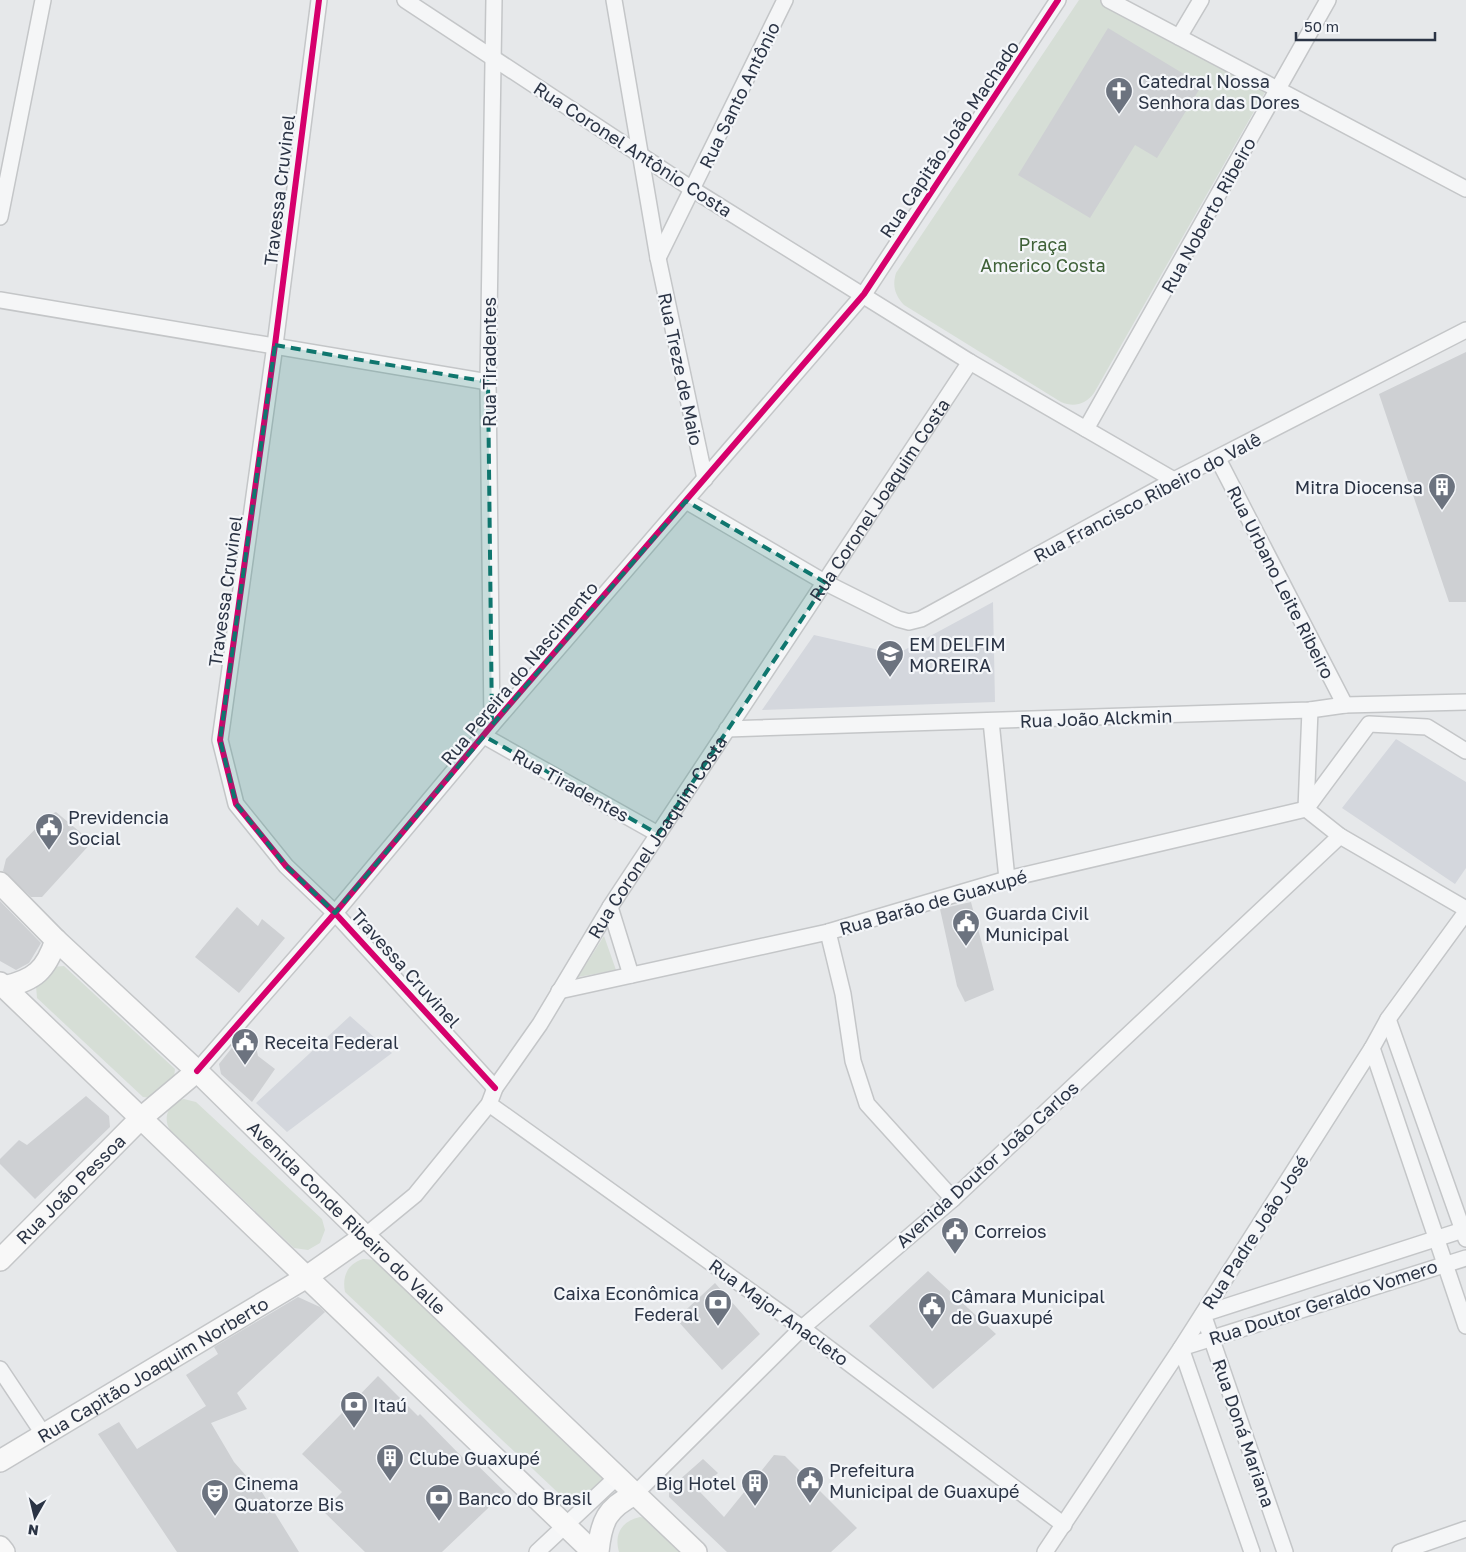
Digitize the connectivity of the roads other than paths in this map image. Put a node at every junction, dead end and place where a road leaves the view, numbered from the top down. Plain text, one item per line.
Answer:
1 (43, 0) edge
2 (319, 0) edge
3 (405, 0) edge
4 (494, 0) edge
5 (614, 0) edge
6 (785, 0) edge
7 (1058, 0) edge
8 (1108, 0) edge
9 (1200, 0) edge
10 (1328, 0) edge
11 (1179, 37) junction
12 (494, 56) junction
13 (1278, 91) junction
14 (639, 152) junction
15 (1466, 188) edge
16 (692, 189) junction
17 (0, 217) edge
18 (658, 258) junction
19 (864, 294) junction
20 (0, 300) edge
21 (1466, 330) edge
22 (275, 345) junction
23 (970, 362) junction
24 (488, 382) junction
25 (1086, 429) junction
26 (1218, 459) junction
27 (705, 479) junction
28 (1174, 480) junction
29 (686, 501) junction
30 (826, 583) junction
31 (1466, 702) edge
32 (1449, 703) junction
33 (1345, 705) junction
34 (1466, 709) edge
35 (1310, 710) junction
36 (991, 721) junction
37 (727, 729) junction
38 (488, 730) junction
39 (1466, 751) edge
40 (1306, 808) junction
41 (658, 834) junction
42 (1340, 836) junction
43 (1006, 879) junction
44 (0, 882) edge
45 (610, 907) junction
46 (1466, 911) edge
47 (335, 913) junction
48 (828, 932) junction
49 (56, 940) junction
50 (631, 975) junction
51 (2, 985) edge
52 (559, 991) junction
53 (1388, 1019) junction
54 (1372, 1048) junction
55 (197, 1071) junction
56 (495, 1088) junction
57 (489, 1104) junction
58 (140, 1119) junction
59 (953, 1199) junction
60 (1465, 1233) edge
61 (365, 1236) junction
62 (1437, 1240) junction
63 (1466, 1258) edge
64 (0, 1260) edge
65 (1445, 1264) junction
66 (305, 1278) junction
67 (1203, 1314) junction
68 (1466, 1326) edge
69 (802, 1328) junction
70 (1212, 1338) junction
71 (1181, 1348) junction
72 (0, 1369) edge
73 (44, 1435) junction
74 (0, 1461) edge
75 (617, 1476) junction
76 (635, 1494) junction
77 (566, 1526) junction
78 (1064, 1526) junction
79 (1466, 1529) edge
80 (0, 1547) edge
81 (4, 1552) edge
82 (537, 1552) edge
83 (593, 1552) edge
84 (598, 1552) edge
85 (696, 1552) edge
86 (1045, 1552) edge
87 (1252, 1552) edge
88 (1285, 1552) edge
89 (1400, 1552) edge

1 - 17 street
2 - 22 street, Travessa Cruvinel
3 - 12 street, Rua Coronel Antônio Costa
4 - 12 street, Rua Tiradentes
5 - 14 street, Rua Treze de Maio
6 - 16 street, Rua Santo Antônio
7 - 19 street, Rua Capitão João Machado
8 - 11 street
9 - 11 street
10 - 13 street, Rua Noberto Ribeiro
11 - 13 street
12 - 14 street, Rua Coronel Antônio Costa
12 - 24 street, Rua Tiradentes
13 - 15 street
13 - 25 street, Rua Noberto Ribeiro
14 - 16 street, Rua Coronel Antônio Costa
14 - 18 street, Rua Treze de Maio
16 - 18 street
16 - 19 street, Rua Coronel Antônio Costa
18 - 27 street, Rua Treze de Maio
19 - 23 street
19 - 27 street, Rua Pereira do Nascimento
20 - 22 street
21 - 26 street, Rua Francisco Ribeiro do Valê
22 - 24 street
22 - 47 street, Travessa Cruvinel
23 - 25 street
23 - 30 street, Rua Coronel Joaquim Costa
24 - 38 street, Rua Tiradentes
25 - 28 street
26 - 28 street, Rua Francisco Ribeiro do Valê
26 - 33 street, Rua Urbano Leite Ribeiro
27 - 29 street, Rua Pereira do Nascimento
28 - 30 street, Rua Francisco Ribeiro do Valê
29 - 30 street, Rua Francisco Ribeiro do Valê
29 - 38 street, Rua Pereira do Nascimento
30 - 37 street, Rua Coronel Joaquim Costa
31 - 32 street, Rua João Alckmin
32 - 33 street, Rua João Alckmin
32 - 34 street
33 - 35 street, Rua João Alckmin
35 - 36 street, Rua João Alckmin
35 - 40 street
36 - 37 street, Rua João Alckmin
36 - 43 street
37 - 41 street, Rua Coronel Joaquim Costa
38 - 41 street, Rua Tiradentes
38 - 47 street, Rua Pereira do Nascimento
39 - 40 street
40 - 42 street
40 - 43 street, Rua Barão de Guaxupé
41 - 45 street, Rua Coronel Joaquim Costa
42 - 46 street
42 - 59 street, Avenida Doutor João Carlos
43 - 48 street, Rua Barão de Guaxupé
44 - 49 main road, Avenida Conde Ribeiro do Valle
45 - 50 street
45 - 52 street, Rua Coronel Joaquim Costa
46 - 53 street, Rua Padre João José
47 - 55 street, Rua Pereira do Nascimento
47 - 56 street, Travessa Cruvinel
48 - 50 street, Rua Barão de Guaxupé
48 - 59 street
49 - 51 main road
49 - 55 main road, Avenida Conde Ribeiro do Valle
50 - 52 street, Rua Barão de Guaxupé
51 - 58 main road
52 - 56 street, Rua Coronel Joaquim Costa
53 - 54 street, Rua Padre João José
53 - 60 street
54 - 62 street
54 - 67 street, Rua Padre João José
55 - 58 main road, Rua Pereira do Nascimento
55 - 61 main road, Avenida Conde Ribeiro do Valle
56 - 57 street, Rua Coronel Joaquim Costa
57 - 61 street, Rua Coronel Joaquim Costa
57 - 69 street, Rua Major Anacleto
58 - 64 main road, Rua João Pessoa
58 - 66 main road
59 - 69 street, Avenida Doutor João Carlos
60 - 62 street, Rua Doutor Geraldo Vomero
61 - 66 main road, Rua Coronel Joaquim Costa
61 - 75 main road, Avenida Conde Ribeiro do Valle
62 - 65 street
62 - 67 street, Rua Doutor Geraldo Vomero
63 - 65 street, Rua Doutor Geraldo Vomero
65 - 68 street
65 - 70 street, Rua Doutor Geraldo Vomero
66 - 73 main road, Rua Capitão Joaquim Norberto
66 - 77 main road
67 - 70 street, Rua Doná Mariana
67 - 71 street, Rua Padre João José
69 - 76 street, Avenida Doutor João Carlos
69 - 78 street, Rua Major Anacleto
70 - 71 street, Rua Doutor Geraldo Vomero
70 - 88 street, Rua Doná Mariana
71 - 78 street, Rua Padre João José
71 - 87 street, Rua Doná Mariana
72 - 73 street
73 - 74 main road, Rua Capitão Joaquim Norberto
75 - 76 main road, Avenida Conde Ribeiro do Valle
75 - 77 street
76 - 84 main road
76 - 85 main road, Avenida Conde Ribeiro do Valle
77 - 82 street
77 - 83 main road
78 - 86 street, Rua Padre João José
79 - 89 street
80 - 81 main road

